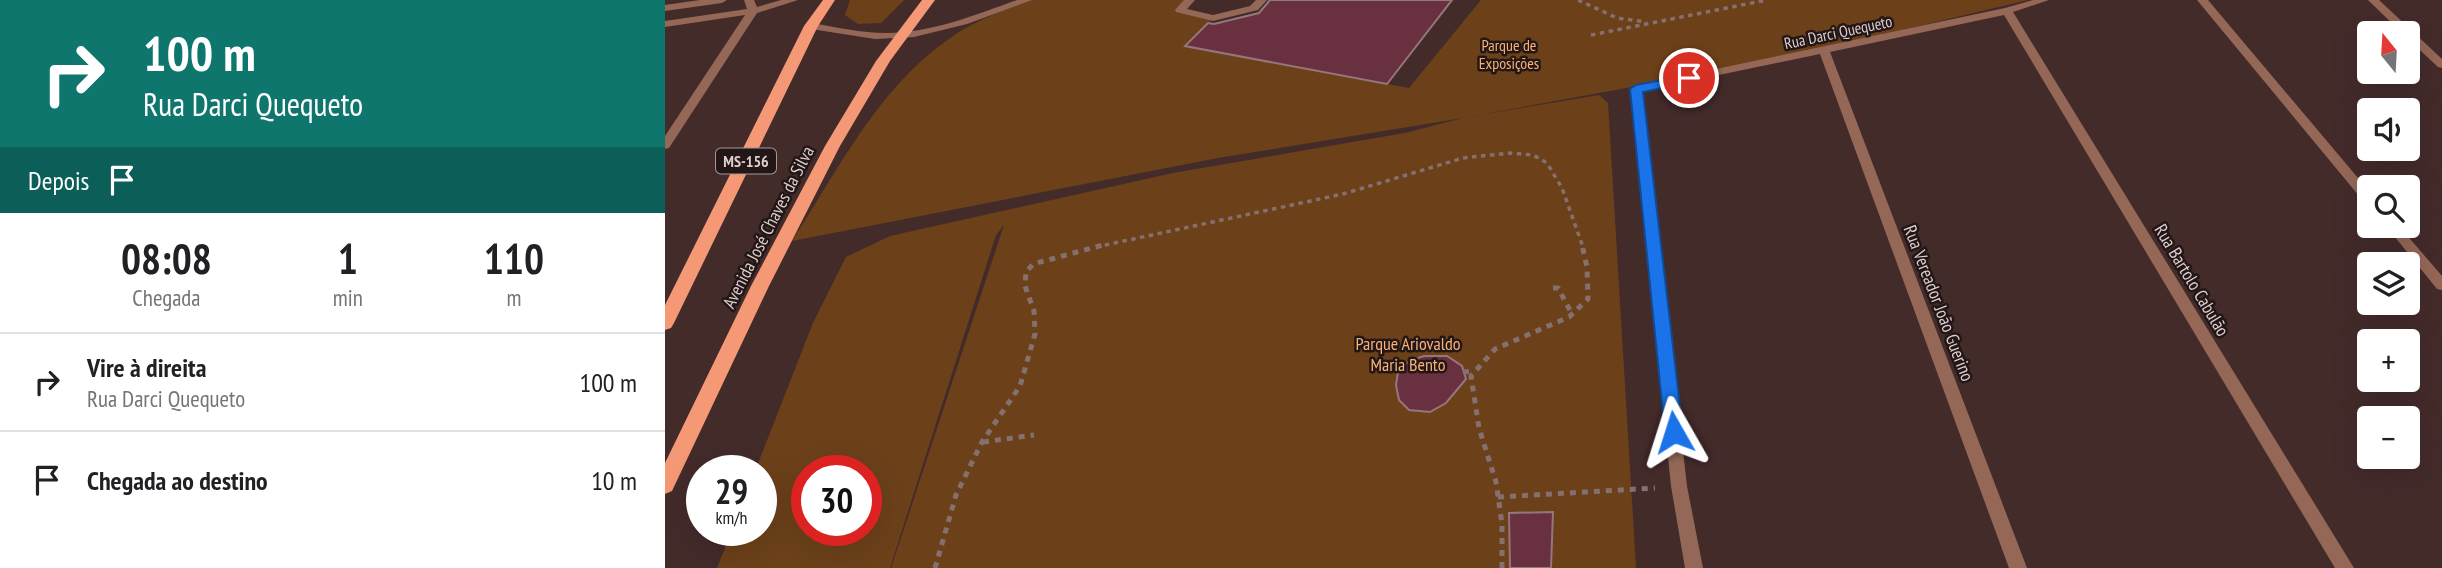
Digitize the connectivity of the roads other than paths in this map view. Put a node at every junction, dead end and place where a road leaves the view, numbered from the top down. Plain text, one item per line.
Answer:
1 (722, 0) edge
2 (793, 0) edge
3 (829, 0) edge
4 (929, 0) edge
5 (1027, 0) edge
6 (1190, 0) edge
7 (1262, 0) edge
8 (2044, 0) edge
9 (2202, 0) edge
10 (2373, 0) edge
11 (751, 6) edge
12 (665, 8) edge
13 (2007, 11) junction
14 (665, 24) edge
15 (811, 26) junction
16 (898, 36) junction
17 (1823, 51) junction
18 (2442, 65) edge
19 (683, 120) junction
20 (665, 124) edge
21 (665, 145) edge
22 (2357, 185) edge
23 (2402, 238) edge
24 (2442, 285) edge
25 (665, 323) edge
26 (665, 485) edge
27 (1694, 568) edge
28 (2018, 568) edge
29 (2345, 568) edge

1 - 12 street
2 - 11 street
3 - 15 main road, MS-156
4 - 16 main road, Avenida José Chaves da Silva
5 - 16 street
6 - 7 street
8 - 13 street, Rua Darci Quequeto
9 - 22 street
10 - 18 street
11 - 14 street
11 - 19 street
13 - 17 street, Rua Darci Quequeto
13 - 29 street, Rua Bartolo Cabulão
15 - 16 street
15 - 25 main road, MS-156
16 - 26 main road, Avenida José Chaves da Silva
17 - 27 street, Rua Darci Quequeto
17 - 28 street, Rua Vereador João Guerino
19 - 20 street
19 - 21 street
23 - 24 street

